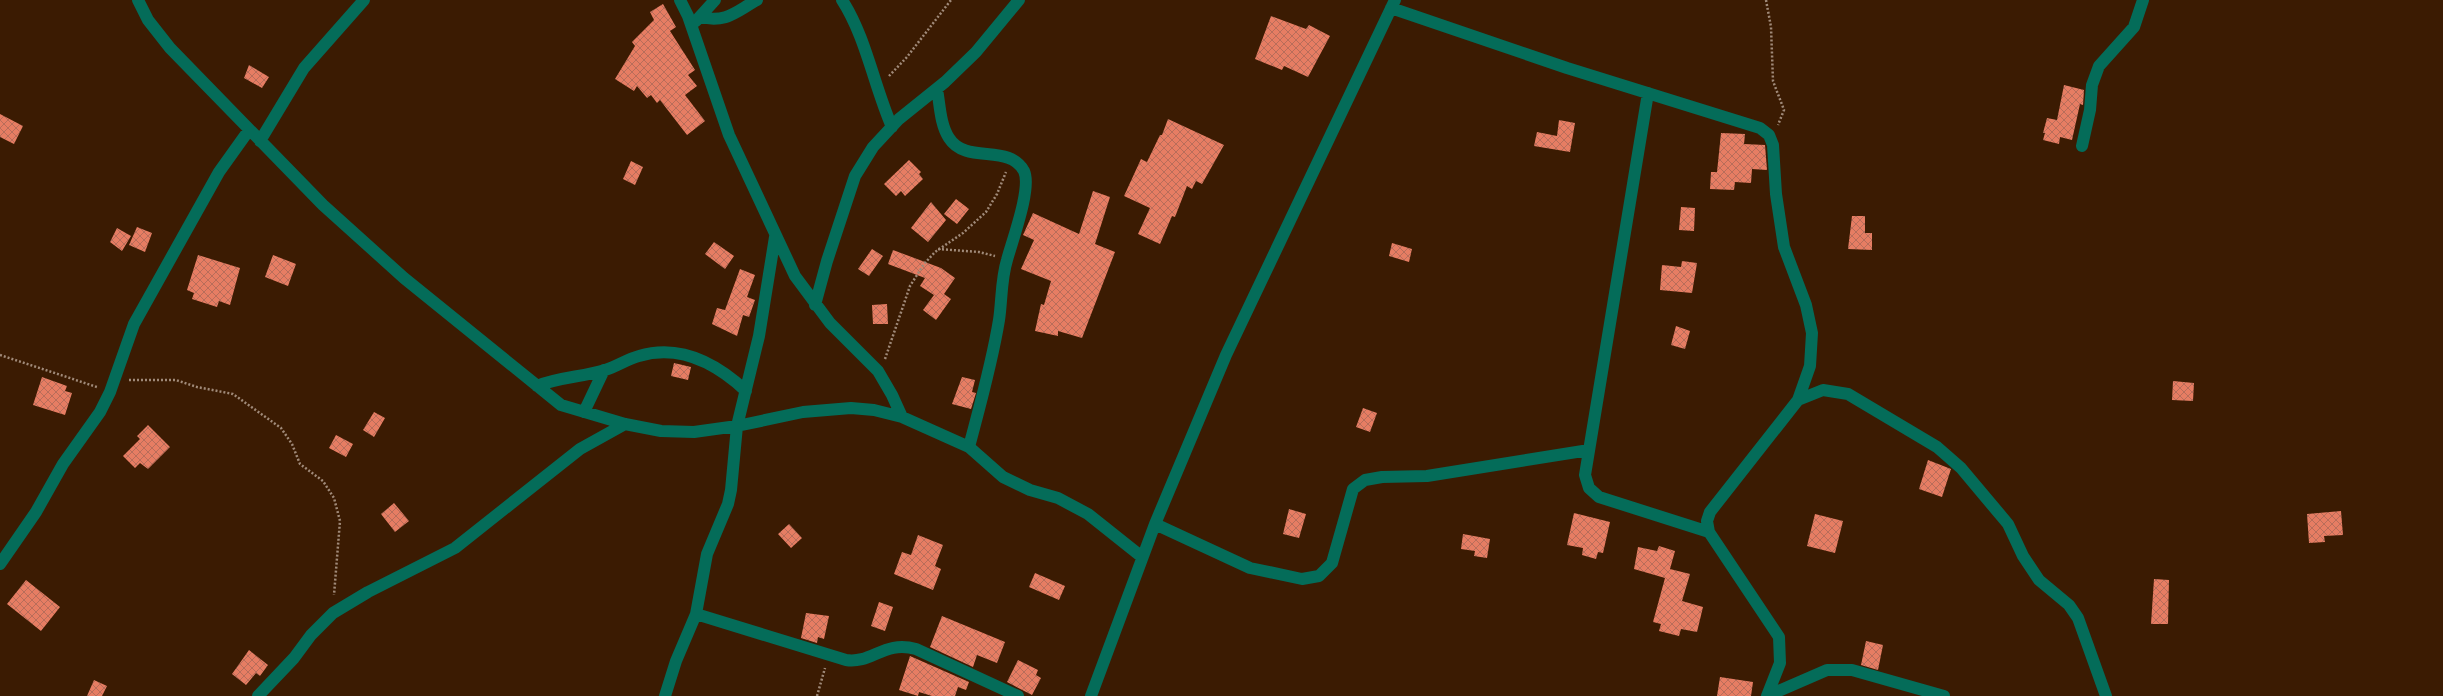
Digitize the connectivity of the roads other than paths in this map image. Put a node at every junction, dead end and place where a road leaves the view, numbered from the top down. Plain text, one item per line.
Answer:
1 (138, 0) edge
2 (364, 0) edge
3 (680, 0) edge
4 (715, 0) edge
5 (757, 0) edge
6 (842, 0) edge
7 (1019, 0) edge
8 (2143, 0) edge
9 (1393, 4) edge
10 (700, 17) junction
11 (691, 26) junction
12 (937, 89) junction
13 (1648, 93) junction
14 (892, 127) junction
15 (249, 130) junction
16 (260, 141) junction
17 (2082, 146) dead end
18 (775, 236) junction
19 (815, 305) junction
20 (604, 370) junction
21 (537, 386) junction
22 (746, 390) junction
23 (1798, 400) junction
24 (584, 412) junction
25 (902, 417) junction
26 (625, 424) junction
27 (736, 426) junction
28 (969, 447) junction
29 (1589, 450) junction
30 (1155, 524) junction
31 (1709, 532) junction
32 (1142, 557) junction
33 (0, 564) edge
34 (696, 614) junction
35 (258, 696) edge
36 (665, 696) edge
37 (1018, 696) edge
38 (1091, 696) edge
39 (1767, 696) edge
40 (1944, 696) edge
41 (2106, 696) edge

1 - 15 street
2 - 16 street
3 - 11 street
4 - 10 street
5 - 10 street
6 - 14 street
7 - 12 street
8 - 17 street
9 - 13 street
9 - 30 street
10 - 11 street
11 - 18 street
12 - 14 street
12 - 28 street
13 - 23 street
13 - 29 street
14 - 19 street
15 - 16 street
15 - 33 street
16 - 21 street
18 - 19 street
18 - 22 street
19 - 25 street
20 - 21 street
20 - 22 street
20 - 24 street
21 - 24 street
22 - 27 street
23 - 31 street
23 - 41 street
24 - 26 street
25 - 27 street
25 - 28 street
26 - 27 street
26 - 35 street
27 - 34 street
28 - 32 street
29 - 30 street
29 - 31 street
30 - 32 street
31 - 39 street
32 - 38 street
34 - 36 street
34 - 37 street
39 - 40 street

